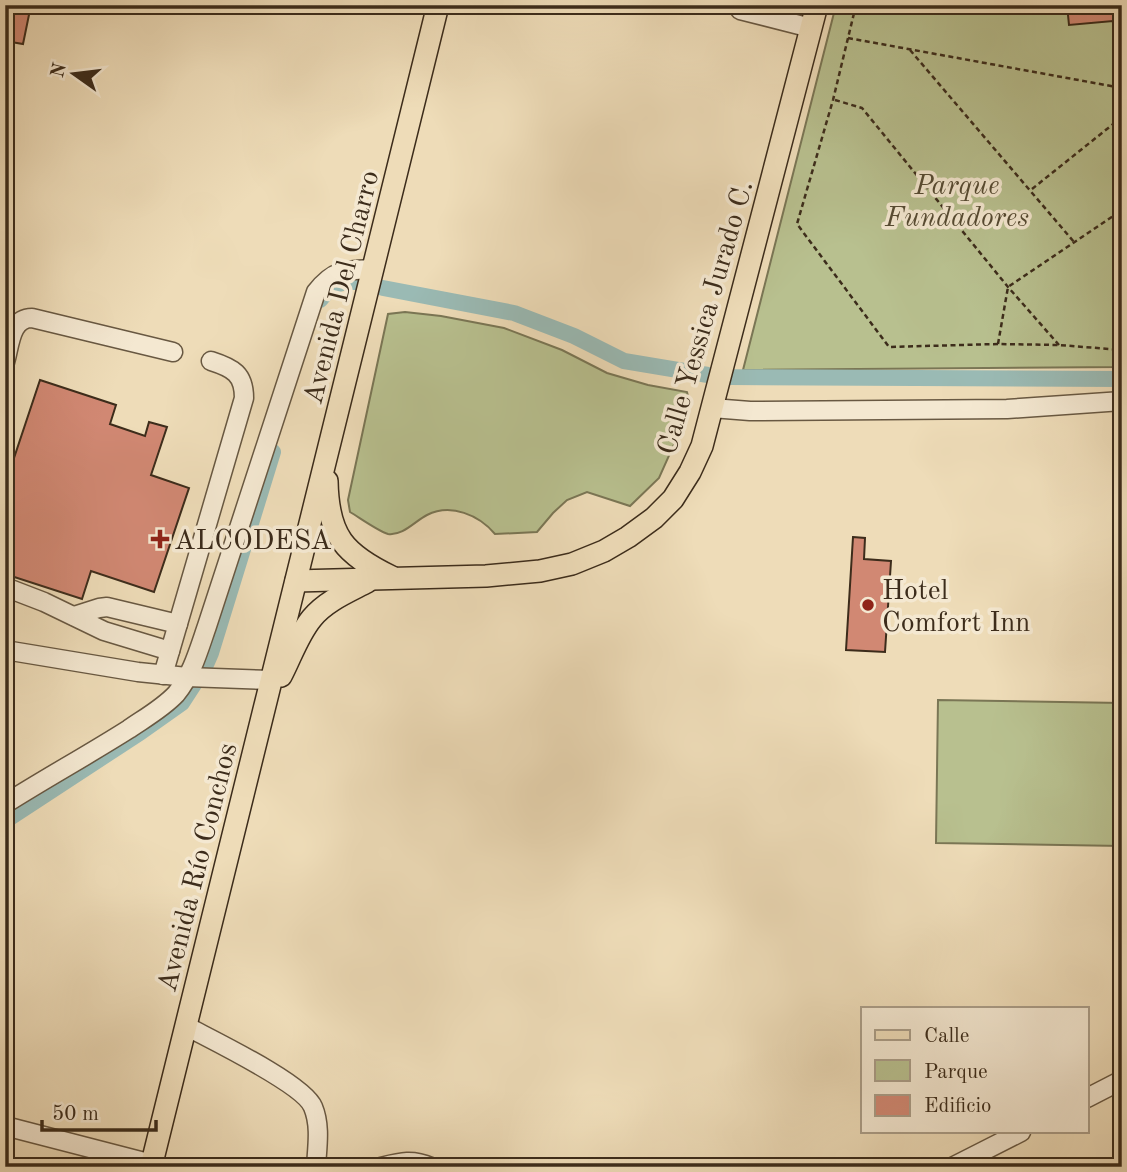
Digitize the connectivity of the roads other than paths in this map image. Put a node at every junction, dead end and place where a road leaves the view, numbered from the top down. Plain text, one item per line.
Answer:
1 (438, 5) edge
2 (817, 5) edge
3 (740, 10) dead end
4 (811, 28) junction
5 (373, 270) junction
6 (173, 352) dead end
7 (211, 361) dead end
8 (5, 362) edge
9 (1122, 401) edge
10 (712, 408) junction
11 (326, 462) junction
12 (372, 579) junction
13 (397, 579) junction
14 (296, 581) junction
15 (5, 587) edge
16 (74, 616) junction
17 (178, 624) junction
18 (5, 650) edge
19 (170, 651) junction
20 (163, 675) junction
21 (188, 677) junction
22 (271, 680) junction
23 (266, 702) junction
24 (5, 804) edge
25 (186, 1026) junction
26 (1122, 1080) edge
27 (1088, 1097) edge
28 (5, 1126) edge
29 (1017, 1134) edge
30 (152, 1165) edge
31 (316, 1167) edge
32 (381, 1167) edge
33 (431, 1167) edge
34 (952, 1167) edge

1 - 5 main road, Avenida Del Charro
2 - 4 main road, Calle Yessica Jurado C.
3 - 4 street
4 - 10 main road, Calle Yessica Jurado C.
5 - 11 main road, Avenida Del Charro
5 - 21 street
6 - 8 street
7 - 17 street
9 - 10 street
10 - 13 main road, Calle Yessica Jurado C.
11 - 13 main road
11 - 14 main road, Avenida Del Charro
12 - 13 main road, Calle Yessica Jurado C.
12 - 14 main road, Calle Yessica Jurado C.
12 - 23 main road
14 - 22 main road, Avenida Río Conchos
15 - 16 street
16 - 17 street
16 - 19 street
17 - 19 street
18 - 20 street
19 - 20 street
20 - 21 street
21 - 22 street
21 - 24 street
22 - 23 main road, Avenida Río Conchos
23 - 25 main road, Avenida Río Conchos
25 - 30 main road, Avenida Río Conchos
25 - 31 street
26 - 27 street
28 - 30 street
29 - 34 street
32 - 33 street

